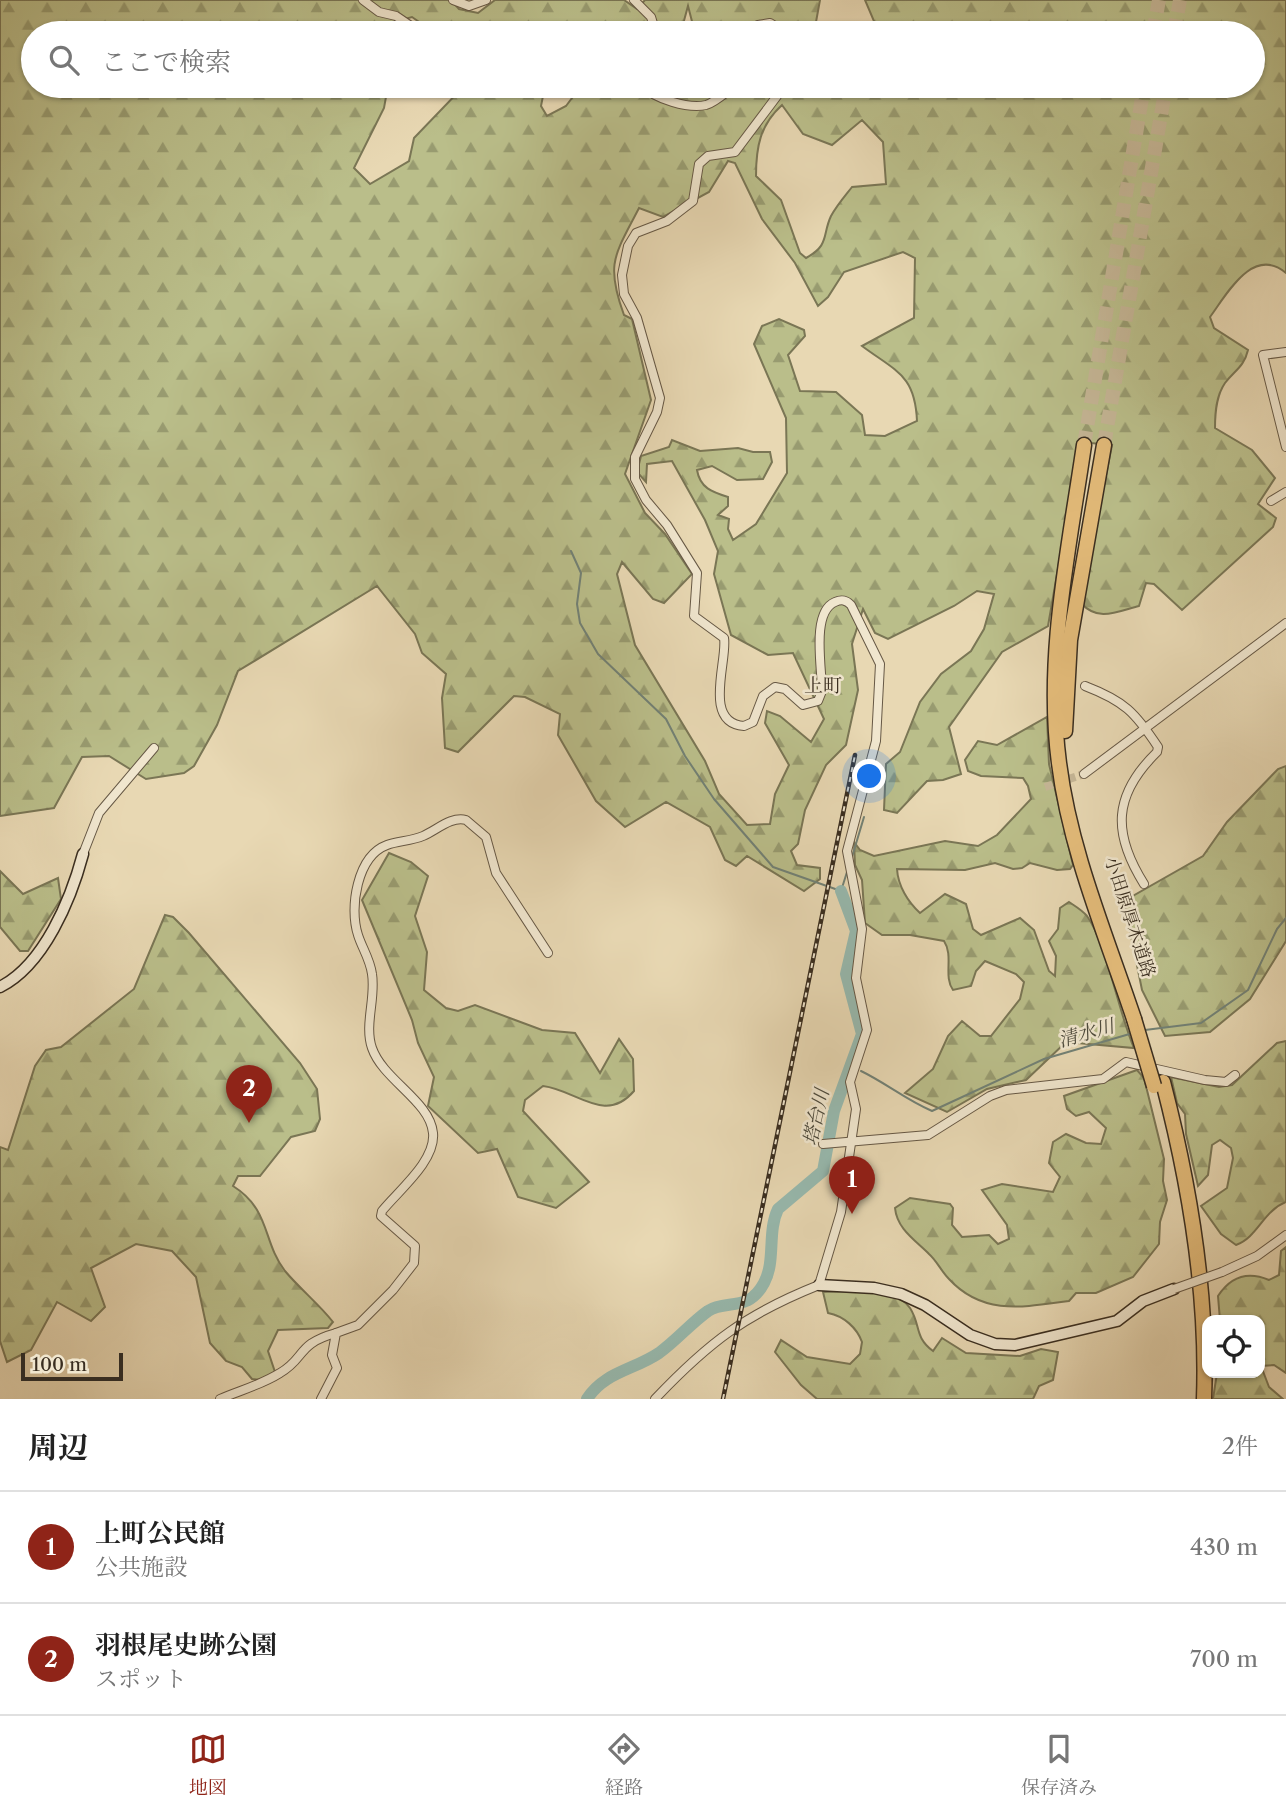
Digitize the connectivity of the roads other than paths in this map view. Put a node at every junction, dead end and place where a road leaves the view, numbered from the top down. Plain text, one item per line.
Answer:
1 (363, 0) edge
2 (453, 0) edge
3 (486, 0) edge
4 (634, 0) edge
5 (403, 21) edge
6 (653, 21) edge
7 (665, 98) edge
8 (718, 98) edge
9 (776, 98) edge
10 (1286, 352) edge
11 (1084, 444) tunnel mouth
12 (1104, 445) tunnel mouth
13 (1286, 447) edge
14 (1286, 492) edge
15 (1271, 501) dead end
16 (1286, 624) edge
17 (1084, 686) dead end
18 (1145, 729) junction
19 (154, 747) dead end
20 (1084, 774) tunnel mouth
21 (83, 854) joint
22 (1144, 884) dead end
23 (548, 953) dead end
24 (0, 987) edge
25 (1138, 1018) junction
26 (1236, 1075) dead end
27 (1159, 1084) junction
28 (851, 1142) junction
29 (827, 1143) dead end
30 (1286, 1235) edge
31 (819, 1285) junction
32 (1174, 1289) joint
33 (336, 1333) junction
34 (220, 1399) edge
35 (321, 1399) edge
36 (655, 1399) edge
37 (1195, 1399) edge
38 (1204, 1399) edge

1 - 5 street
2 - 3 street
4 - 6 street
7 - 8 street
9 - 28 street
10 - 13 street
11 - 25 highway, 小田原厚木道路
12 - 25 highway, 小田原厚木道路
14 - 15 street
16 - 18 street
17 - 18 street
18 - 20 street
18 - 22 street
19 - 21 street
21 - 24 street
23 - 33 street
25 - 27 highway, 小田原厚木道路, bridge
26 - 28 street
27 - 37 highway, 小田原厚木道路
27 - 38 highway, 小田原厚木道路
28 - 29 street
28 - 31 street
30 - 32 street, bridge
31 - 32 street
31 - 36 street
33 - 34 street
33 - 35 street

